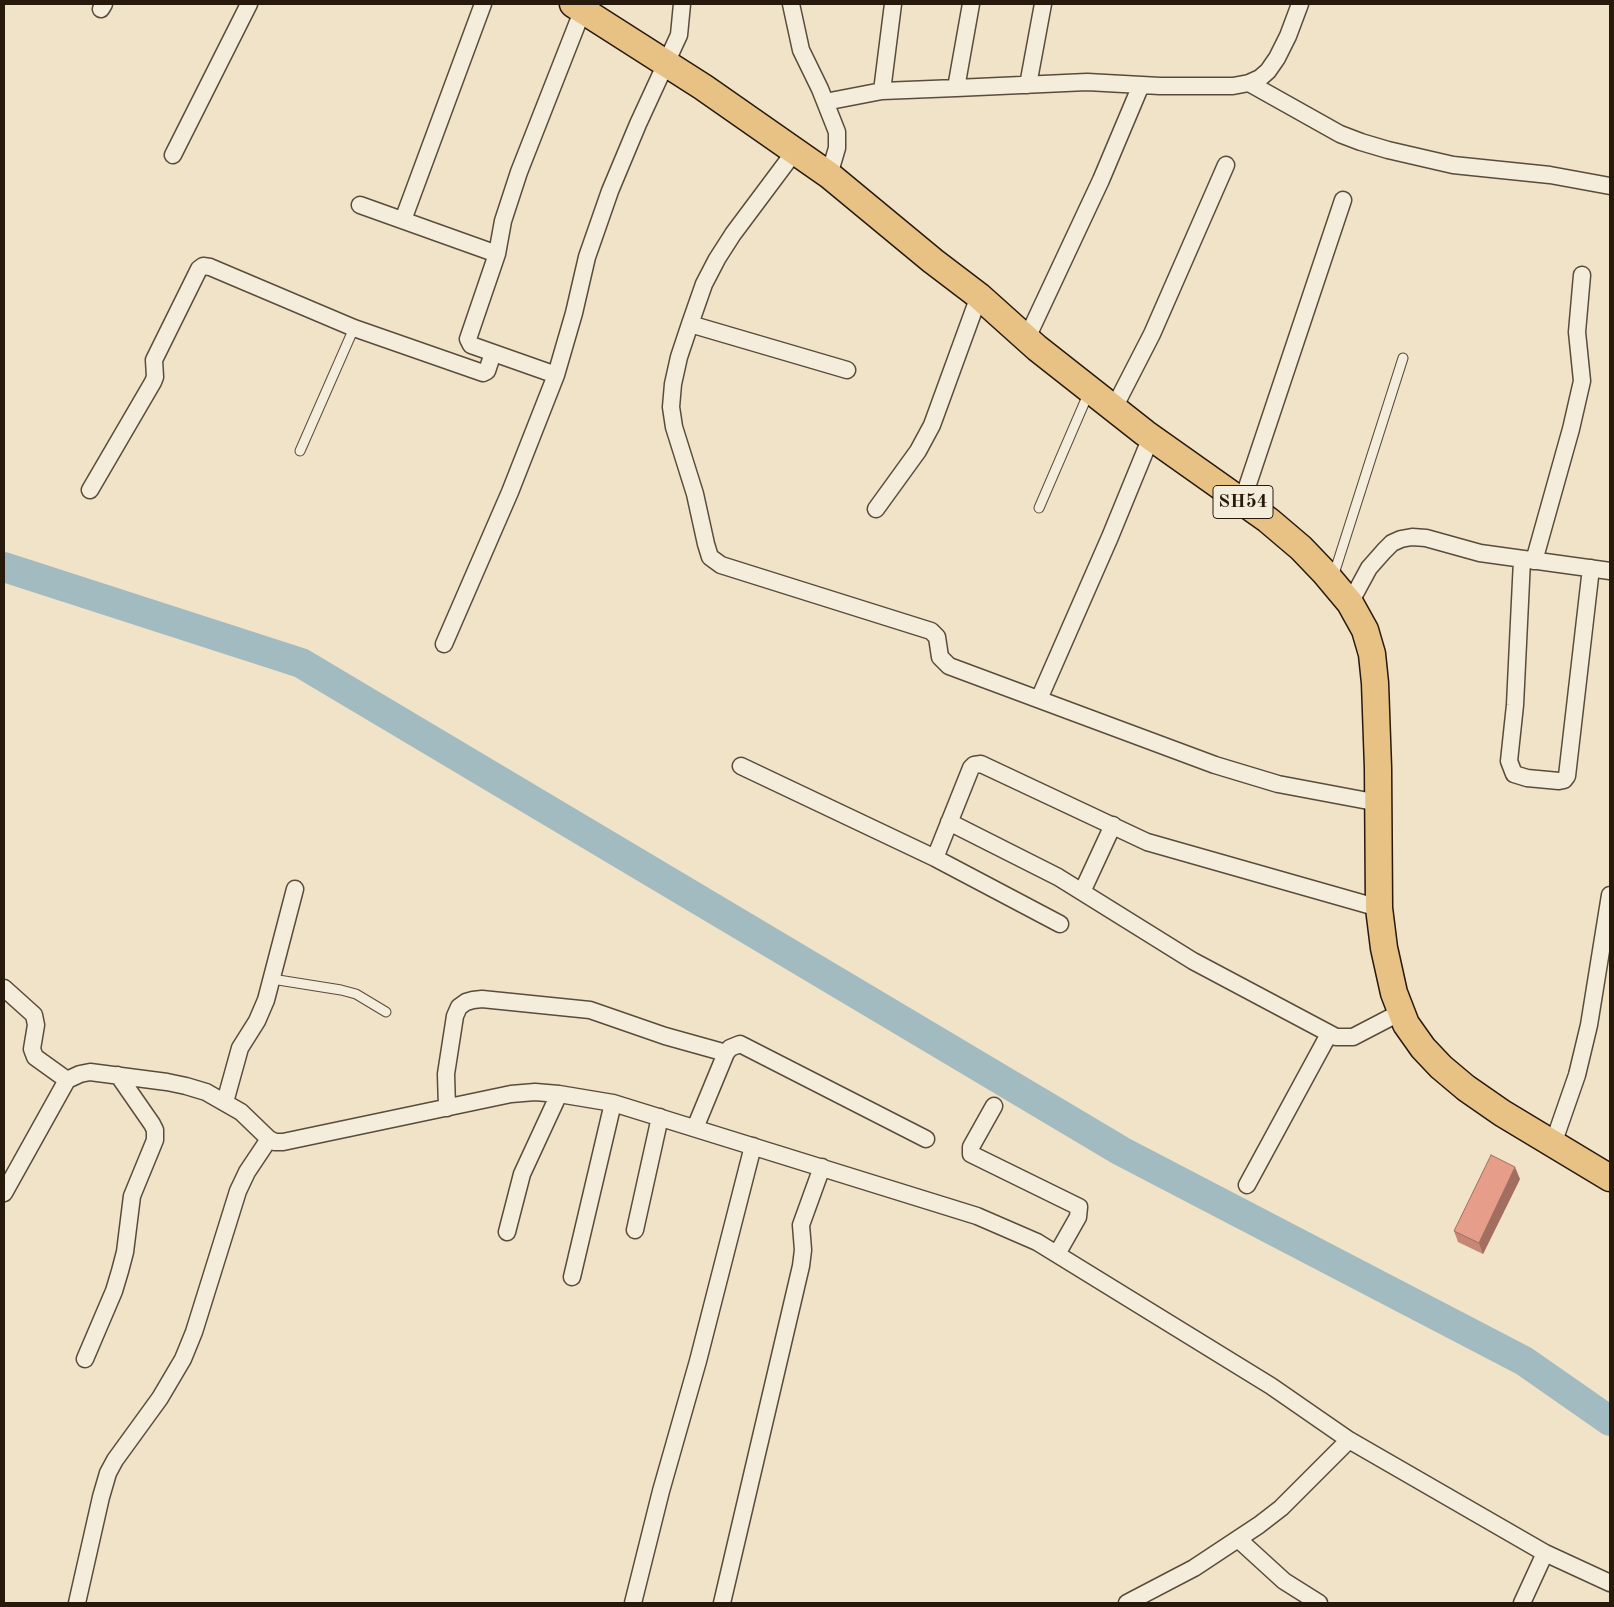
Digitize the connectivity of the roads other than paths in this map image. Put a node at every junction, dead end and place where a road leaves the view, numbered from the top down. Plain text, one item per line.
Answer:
1 (249, 4) edge
2 (483, 4) edge
3 (682, 4) edge
4 (790, 4) edge
5 (893, 4) edge
6 (971, 4) edge
7 (1043, 4) edge
8 (1300, 4) edge
9 (580, 6) edge
10 (666, 63) junction
11 (1249, 83) junction
12 (1028, 85) junction
13 (1141, 85) junction
14 (956, 88) junction
15 (882, 91) junction
16 (825, 102) junction
17 (795, 151) junction
18 (173, 155) dead end
19 (1226, 166) dead end
20 (830, 175) junction
21 (1610, 186) edge
22 (1343, 200) dead end
23 (360, 205) dead end
24 (403, 220) junction
25 (497, 254) junction
26 (1582, 275) dead end
27 (979, 296) junction
28 (690, 324) junction
29 (354, 328) junction
30 (1027, 338) junction
31 (493, 353) junction
32 (1403, 358) dead end
33 (847, 370) dead end
34 (556, 375) junction
35 (1090, 390) junction
36 (1114, 408) junction
37 (1151, 437) junction
38 (300, 451) dead end
39 (90, 490) dead end
40 (1242, 502) junction
41 (1039, 508) dead end
42 (876, 509) dead end
43 (1528, 560) junction
44 (1591, 568) junction
45 (1610, 571) edge
46 (1332, 581) junction
47 (1350, 603) junction
48 (444, 644) dead end
49 (1039, 699) junction
50 (741, 766) dead end
51 (1379, 803) junction
52 (949, 822) junction
53 (1113, 825) junction
54 (934, 858) junction
55 (295, 889) dead end
56 (1082, 892) junction
57 (1610, 895) edge
58 (1379, 908) junction
59 (1060, 924) dead end
60 (272, 979) junction
61 (4, 988) edge
62 (386, 1012) dead end
63 (1401, 1012) junction
64 (1329, 1034) junction
65 (726, 1053) junction
66 (118, 1075) junction
67 (67, 1080) junction
68 (559, 1094) junction
69 (225, 1102) junction
70 (613, 1103) junction
71 (994, 1106) dead end
72 (447, 1108) junction
73 (660, 1117) junction
74 (694, 1128) junction
75 (269, 1139) junction
76 (926, 1139) dead end
77 (1553, 1144) junction
78 (753, 1146) junction
79 (822, 1167) junction
80 (1610, 1178) edge
81 (1247, 1185) dead end
82 (4, 1193) edge
83 (635, 1230) dead end
84 (507, 1232) dead end
85 (1057, 1254) junction
86 (572, 1277) dead end
87 (85, 1359) dead end
88 (1348, 1440) junction
89 (1238, 1539) junction
90 (1545, 1553) junction
91 (1610, 1583) edge
92 (77, 1603) edge
93 (633, 1603) edge
94 (722, 1603) edge
95 (1127, 1603) edge
96 (1319, 1603) edge
97 (1522, 1603) edge

1 - 18 street
2 - 24 street
3 - 10 street
4 - 16 street
5 - 15 street
6 - 14 street
7 - 12 street
8 - 11 street
9 - 10 main road, SH54
9 - 25 street
10 - 17 main road, SH54
10 - 34 street
11 - 13 street
11 - 21 street
12 - 13 street
12 - 14 street
13 - 30 street
14 - 15 street
15 - 16 street
16 - 20 street
17 - 20 main road, SH54
17 - 28 street
19 - 36 street
20 - 27 main road, SH54
22 - 40 street
23 - 24 street
24 - 25 street
25 - 31 street
26 - 43 street
27 - 30 main road, SH54
27 - 42 street
28 - 33 street
28 - 49 street
29 - 31 street
29 - 38 lane
29 - 39 street
30 - 35 main road, SH54
31 - 34 street
32 - 46 lane
34 - 48 street
35 - 36 main road, SH54
35 - 41 lane
36 - 37 main road, SH54
37 - 40 main road, SH54
37 - 49 street
40 - 46 main road, SH54
43 - 44 street
43 - 44 street
43 - 47 street
44 - 45 street
46 - 47 main road, SH54
47 - 51 main road, SH54
49 - 51 street
50 - 54 street
51 - 58 main road, SH54
52 - 53 street
52 - 54 street
52 - 56 street
53 - 56 street
53 - 58 street
54 - 59 street
55 - 60 street
56 - 64 street
57 - 77 street
58 - 63 main road, SH54
60 - 62 lane
60 - 69 street
61 - 67 street
63 - 64 street
63 - 77 main road, SH54
64 - 81 street
65 - 72 street
65 - 74 street
65 - 76 street
66 - 67 street
66 - 69 street
66 - 87 street
67 - 82 street
68 - 70 street
68 - 72 street
68 - 84 street
69 - 75 street
70 - 73 street
70 - 86 street
71 - 85 street
72 - 75 street
73 - 74 street
73 - 83 street
74 - 78 street
75 - 92 street
77 - 80 main road, SH54
78 - 79 street
78 - 93 street
79 - 85 street
79 - 94 street
85 - 88 street
88 - 89 street
88 - 90 street
89 - 95 street
89 - 96 street
90 - 91 street
90 - 97 street

